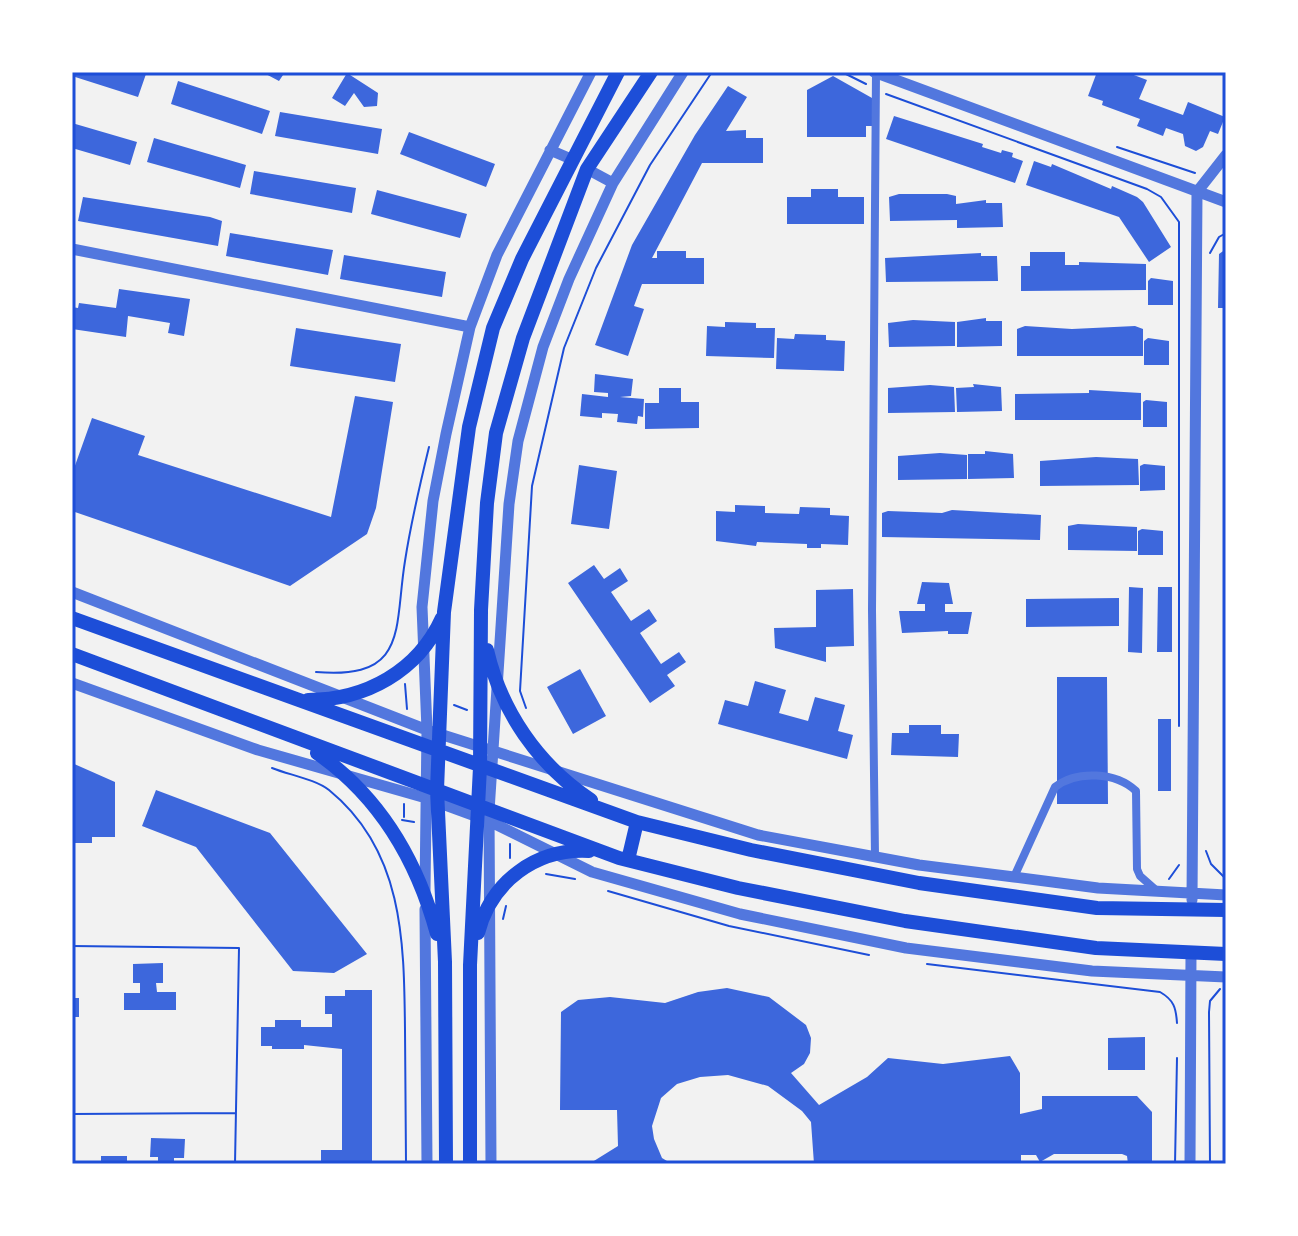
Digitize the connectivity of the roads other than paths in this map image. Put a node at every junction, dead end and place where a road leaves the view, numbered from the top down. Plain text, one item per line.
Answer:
1 (591, 72) edge
2 (618, 72) edge
3 (651, 72) edge
4 (683, 72) edge
5 (875, 72) edge
6 (550, 150) junction
7 (1226, 155) edge
8 (571, 159) junction
9 (587, 169) junction
10 (613, 183) junction
11 (1197, 192) junction
12 (1226, 202) edge
13 (72, 249) edge
14 (470, 327) junction
15 (72, 592) edge
16 (481, 610) junction
17 (444, 612) junction
18 (72, 618) edge
19 (424, 648) junction
20 (72, 654) edge
21 (72, 683) edge
22 (498, 685) junction
23 (288, 697) junction
24 (343, 697) junction
25 (433, 732) junction
26 (299, 742) junction
27 (433, 749) junction
28 (486, 749) junction
29 (486, 768) junction
30 (556, 772) junction
31 (344, 774) junction
32 (431, 794) junction
33 (483, 814) junction
34 (632, 820) junction
35 (559, 853) junction
36 (875, 856) junction
37 (624, 859) junction
38 (1014, 877) junction
39 (1158, 891) junction
40 (425, 893) junction
41 (1226, 895) edge
42 (1192, 903) junction
43 (488, 905) junction
44 (1226, 910) edge
45 (1191, 954) junction
46 (1226, 954) edge
47 (445, 962) junction
48 (470, 965) junction
49 (1191, 977) junction
50 (1226, 977) edge
51 (427, 1164) edge
52 (446, 1164) edge
53 (470, 1164) edge
54 (491, 1164) edge
55 (1190, 1164) edge

1 - 6 street
2 - 8 main road
3 - 9 main road
4 - 10 street
5 - 11 street
5 - 36 street
6 - 8 street
6 - 14 street
7 - 11 street
8 - 17 main road
9 - 10 street
9 - 16 main road
10 - 22 street
11 - 12 street
11 - 42 street
13 - 14 street
14 - 19 street
15 - 24 street
16 - 22 main road
16 - 28 main road
17 - 19 main road
17 - 25 main road
18 - 23 main road
19 - 24 main road
19 - 25 street
20 - 26 main road
21 - 31 street
22 - 28 street
22 - 30 main road
23 - 24 main road
23 - 27 main road
24 - 25 street
25 - 27 main road
25 - 28 street
26 - 31 main road
26 - 32 main road
27 - 29 main road
27 - 32 main road
28 - 29 main road
28 - 30 street
29 - 33 main road
29 - 34 main road
30 - 34 main road
30 - 36 street
31 - 32 street
31 - 40 main road
32 - 33 main road
32 - 40 street
32 - 47 main road
33 - 35 street
33 - 37 main road
33 - 43 street
33 - 48 main road
34 - 37 main road
34 - 42 main road
35 - 37 main road
35 - 43 main road
35 - 49 street
36 - 38 street
37 - 45 main road
38 - 39 street
38 - 39 street
39 - 42 street
40 - 47 main road
40 - 51 street
41 - 42 street
42 - 44 main road
43 - 48 main road
43 - 54 street
45 - 46 main road
45 - 49 street
47 - 52 main road
48 - 53 main road
49 - 50 street
49 - 55 street

